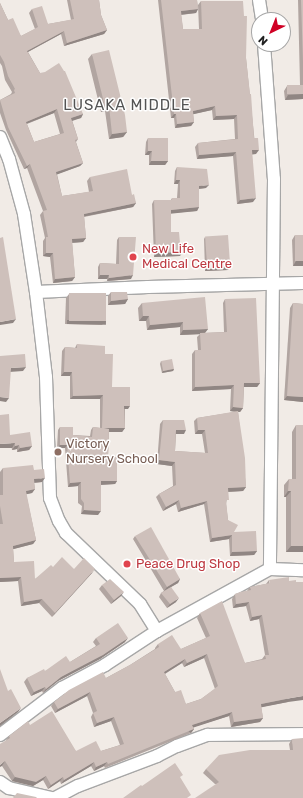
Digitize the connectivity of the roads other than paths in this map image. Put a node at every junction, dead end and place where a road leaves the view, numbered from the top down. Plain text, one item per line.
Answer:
1 (259, 0) edge
2 (261, 12) edge
3 (265, 52) edge
4 (0, 137) edge
5 (4, 160) edge
6 (303, 283) edge
7 (272, 284) junction
8 (36, 292) junction
9 (270, 568) junction
10 (303, 570) edge
11 (157, 631) junction
12 (303, 734) edge
13 (0, 735) edge
14 (0, 782) edge
15 (52, 798) edge
16 (55, 798) edge

1 - 2 street
3 - 7 street
4 - 5 street
5 - 8 street
6 - 7 street
7 - 8 street
7 - 9 street
8 - 11 street
9 - 10 street
9 - 11 street
11 - 13 street
12 - 16 street
14 - 15 street

